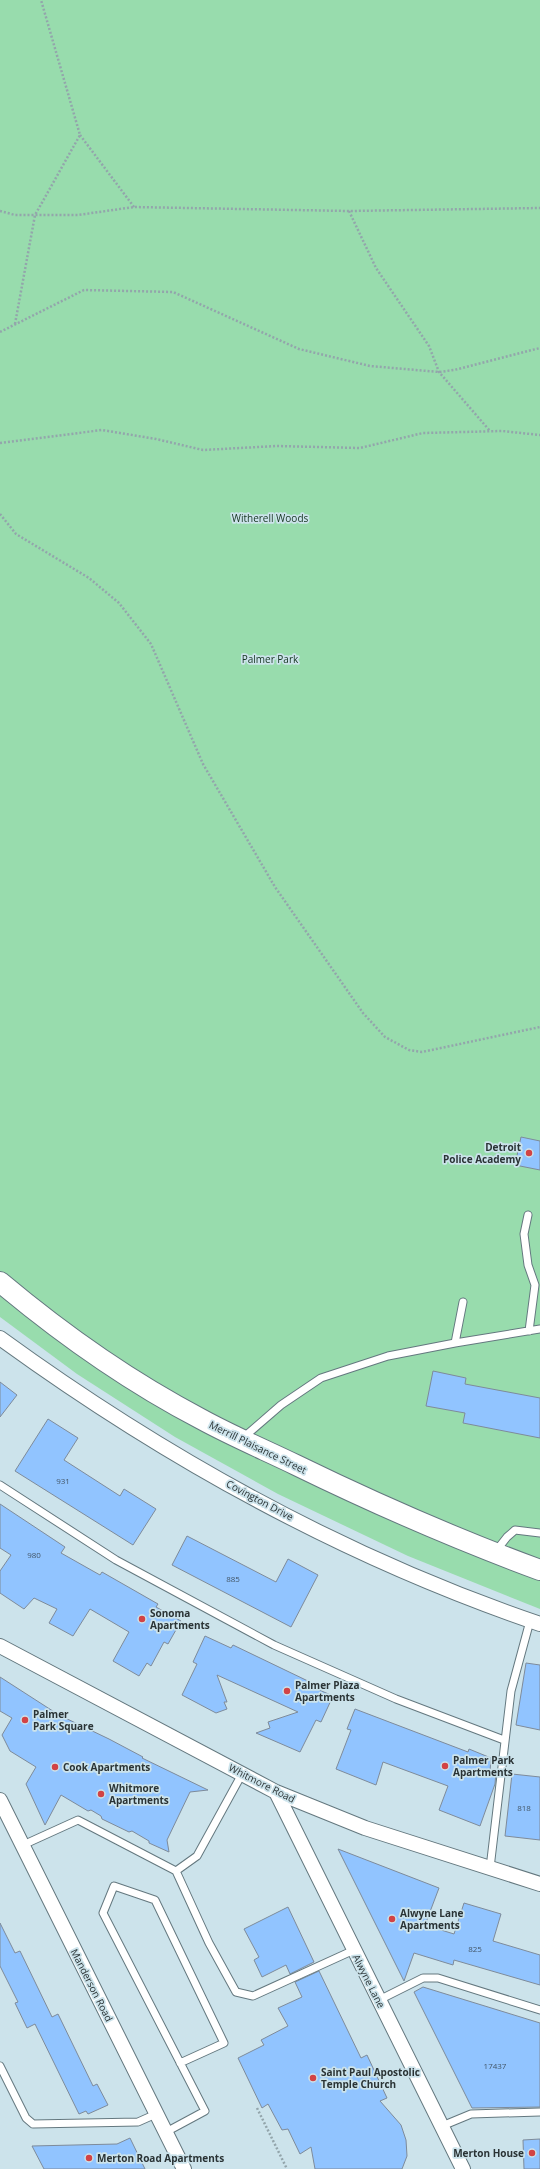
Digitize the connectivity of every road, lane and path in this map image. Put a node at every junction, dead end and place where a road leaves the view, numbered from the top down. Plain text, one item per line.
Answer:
1 (41, 0) edge
2 (80, 136) junction
3 (134, 207) junction
4 (540, 208) edge
5 (0, 211) edge
6 (349, 211) junction
7 (35, 215) junction
8 (15, 324) junction
9 (0, 332) edge
10 (540, 348) edge
11 (439, 372) junction
12 (491, 431) junction
13 (540, 435) edge
14 (0, 443) edge
15 (0, 514) edge
16 (540, 1027) edge
17 (528, 1215) dead end
18 (0, 1282) edge
19 (538, 1283) edge
20 (463, 1302) dead end
21 (540, 1329) edge
22 (529, 1331) junction
23 (0, 1338) edge
24 (455, 1343) junction
25 (242, 1439) junction
26 (0, 1485) edge
27 (540, 1533) edge
28 (495, 1553) junction
29 (540, 1570) edge
30 (535, 1622) edge
31 (0, 1646) edge
32 (504, 1740) junction
33 (242, 1774) junction
34 (276, 1792) junction
35 (0, 1800) edge
36 (23, 1846) junction
37 (490, 1868) junction
38 (176, 1872) junction
39 (540, 1884) edge
40 (354, 1950) junction
41 (379, 2000) junction
42 (540, 2010) edge
43 (180, 2063) junction
44 (0, 2066) edge
45 (258, 2108) dead end
46 (540, 2112) edge
47 (156, 2114) junction
48 (442, 2126) junction
49 (166, 2132) junction
50 (184, 2169) edge
51 (287, 2169) edge
52 (463, 2169) edge

1 - 2 path
2 - 3 path
2 - 7 path
3 - 6 path
3 - 7 path
4 - 6 path
5 - 7 path
6 - 11 path
7 - 8 path
8 - 9 path
8 - 11 path
10 - 11 path
11 - 12 path
12 - 13 path
12 - 14 path
15 - 16 path
17 - 19 lane
18 - 25 street, Merrill Plaisance Street
19 - 22 lane
20 - 24 lane
21 - 22 lane
22 - 24 lane
23 - 30 street, Covington Drive
24 - 25 lane
25 - 28 street, Merrill Plaisance Street
26 - 32 lane
27 - 28 lane
28 - 29 street, Merrill Plaisance Street
30 - 32 lane
31 - 33 street, Whitmore Road
32 - 37 lane
33 - 34 street, Whitmore Road
33 - 38 lane
34 - 37 street, Whitmore Road
34 - 40 street, Alwyne Lane
35 - 36 street, Manderson Road
36 - 38 lane
36 - 47 street, Manderson Road
37 - 39 street, Whitmore Road
38 - 40 lane
40 - 41 street, Alwyne Lane
41 - 42 lane
41 - 48 street, Alwyne Lane
43 - 43 lane
43 - 49 lane
44 - 47 lane
45 - 51 path
46 - 48 lane
47 - 49 street, Manderson Road
48 - 52 street, Alwyne Lane
49 - 50 street, Manderson Road

